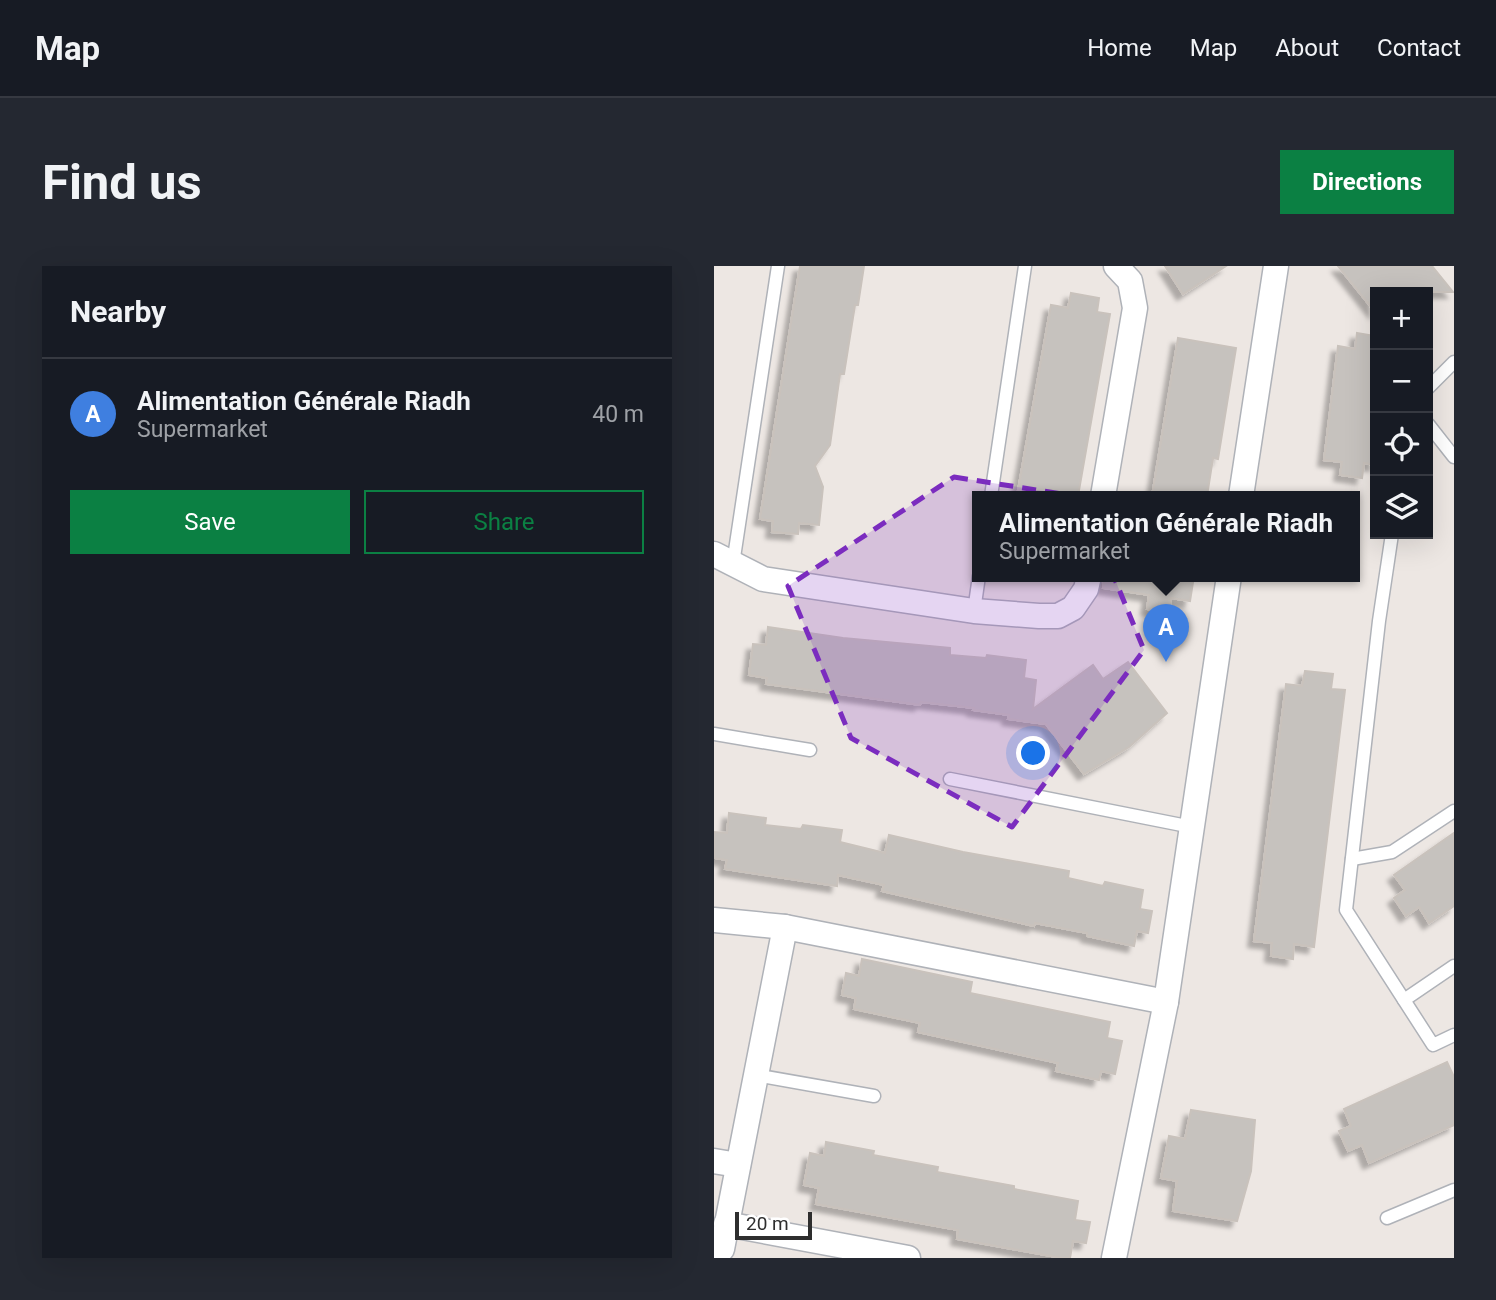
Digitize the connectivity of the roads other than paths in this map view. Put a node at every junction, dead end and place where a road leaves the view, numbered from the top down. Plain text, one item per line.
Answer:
1 (778, 266) edge
2 (1025, 266) edge
3 (1116, 266) edge
4 (1276, 266) edge
5 (1454, 362) edge
6 (1433, 383) edge
7 (1433, 430) edge
8 (1454, 457) edge
9 (992, 491) edge
10 (1103, 491) edge
11 (1242, 491) edge
12 (1391, 539) edge
13 (724, 559) edge
14 (978, 582) edge
15 (1087, 582) edge
16 (1228, 582) edge
17 (974, 611) junction
18 (714, 734) edge
19 (810, 750) dead end
20 (950, 779) dead end
21 (1454, 811) edge
22 (1192, 827) junction
23 (1352, 859) junction
24 (714, 920) edge
25 (785, 927) junction
26 (1454, 965) edge
27 (1404, 1000) junction
28 (1166, 1002) junction
29 (1454, 1035) edge
30 (755, 1075) junction
31 (874, 1096) dead end
32 (726, 1163) edge
33 (1454, 1190) edge
34 (1387, 1218) dead end
35 (726, 1224) junction
36 (714, 1256) edge
37 (908, 1258) edge
38 (1115, 1258) edge

1 - 13 lane
2 - 9 lane
3 - 10 street
4 - 11 street
5 - 6 lane
7 - 8 lane
12 - 23 lane
13 - 17 street
14 - 17 lane
15 - 17 street
16 - 22 street
18 - 19 lane
20 - 22 lane
21 - 23 lane
22 - 28 street
23 - 27 lane
24 - 25 street
25 - 28 street
25 - 30 street
26 - 27 lane
27 - 29 lane
28 - 38 street
30 - 31 lane
30 - 32 street
32 - 35 street
33 - 34 lane
35 - 36 street
35 - 37 street

